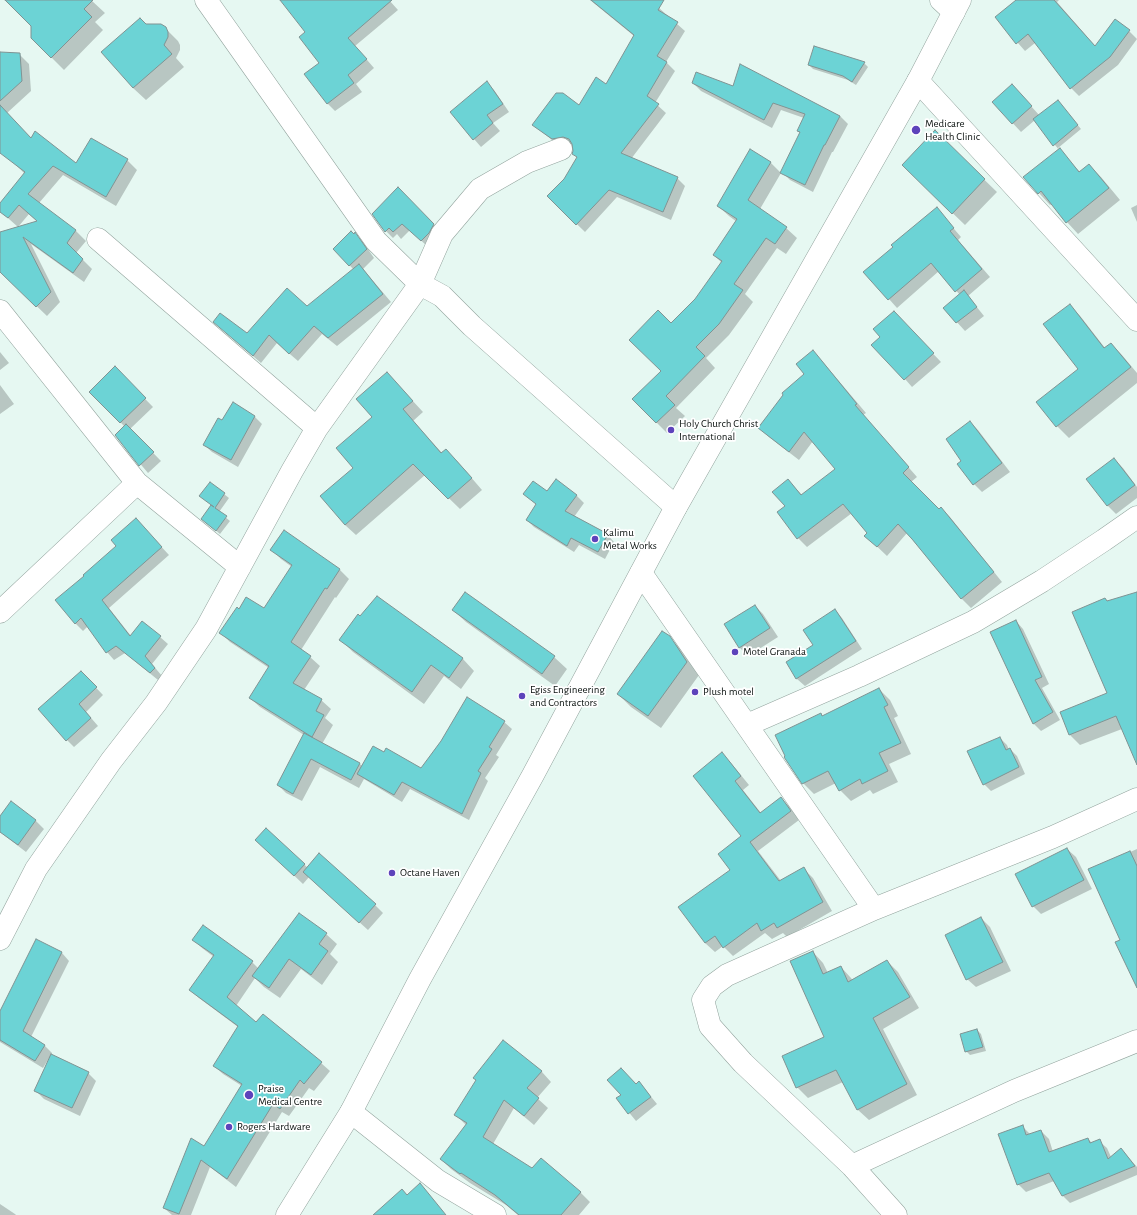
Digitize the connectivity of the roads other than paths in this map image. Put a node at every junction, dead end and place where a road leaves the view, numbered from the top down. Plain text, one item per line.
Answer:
1 (206, 0) edge
2 (952, 4) edge
3 (918, 81) junction
4 (561, 149) dead end
5 (98, 239) dead end
6 (420, 284) junction
7 (1133, 309) edge
8 (0, 311) edge
9 (317, 428) junction
10 (136, 483) junction
11 (676, 507) junction
12 (1137, 517) edge
13 (240, 567) junction
14 (642, 573) junction
15 (0, 612) edge
16 (747, 725) junction
17 (1137, 799) edge
18 (874, 909) junction
19 (0, 939) edge
20 (1137, 1041) edge
21 (351, 1112) junction
22 (852, 1166) junction
23 (287, 1215) edge
24 (495, 1215) edge
25 (896, 1215) edge

1 - 6 street
2 - 3 street
3 - 7 street
3 - 11 street
4 - 6 street
5 - 9 street
6 - 9 street
6 - 11 street
8 - 10 street
9 - 13 street
10 - 13 street
10 - 15 street
11 - 14 street
12 - 16 street
13 - 19 street
14 - 16 street
14 - 21 street
16 - 18 street
17 - 18 street
18 - 22 street
20 - 22 street
21 - 23 street
21 - 24 street
22 - 25 street

